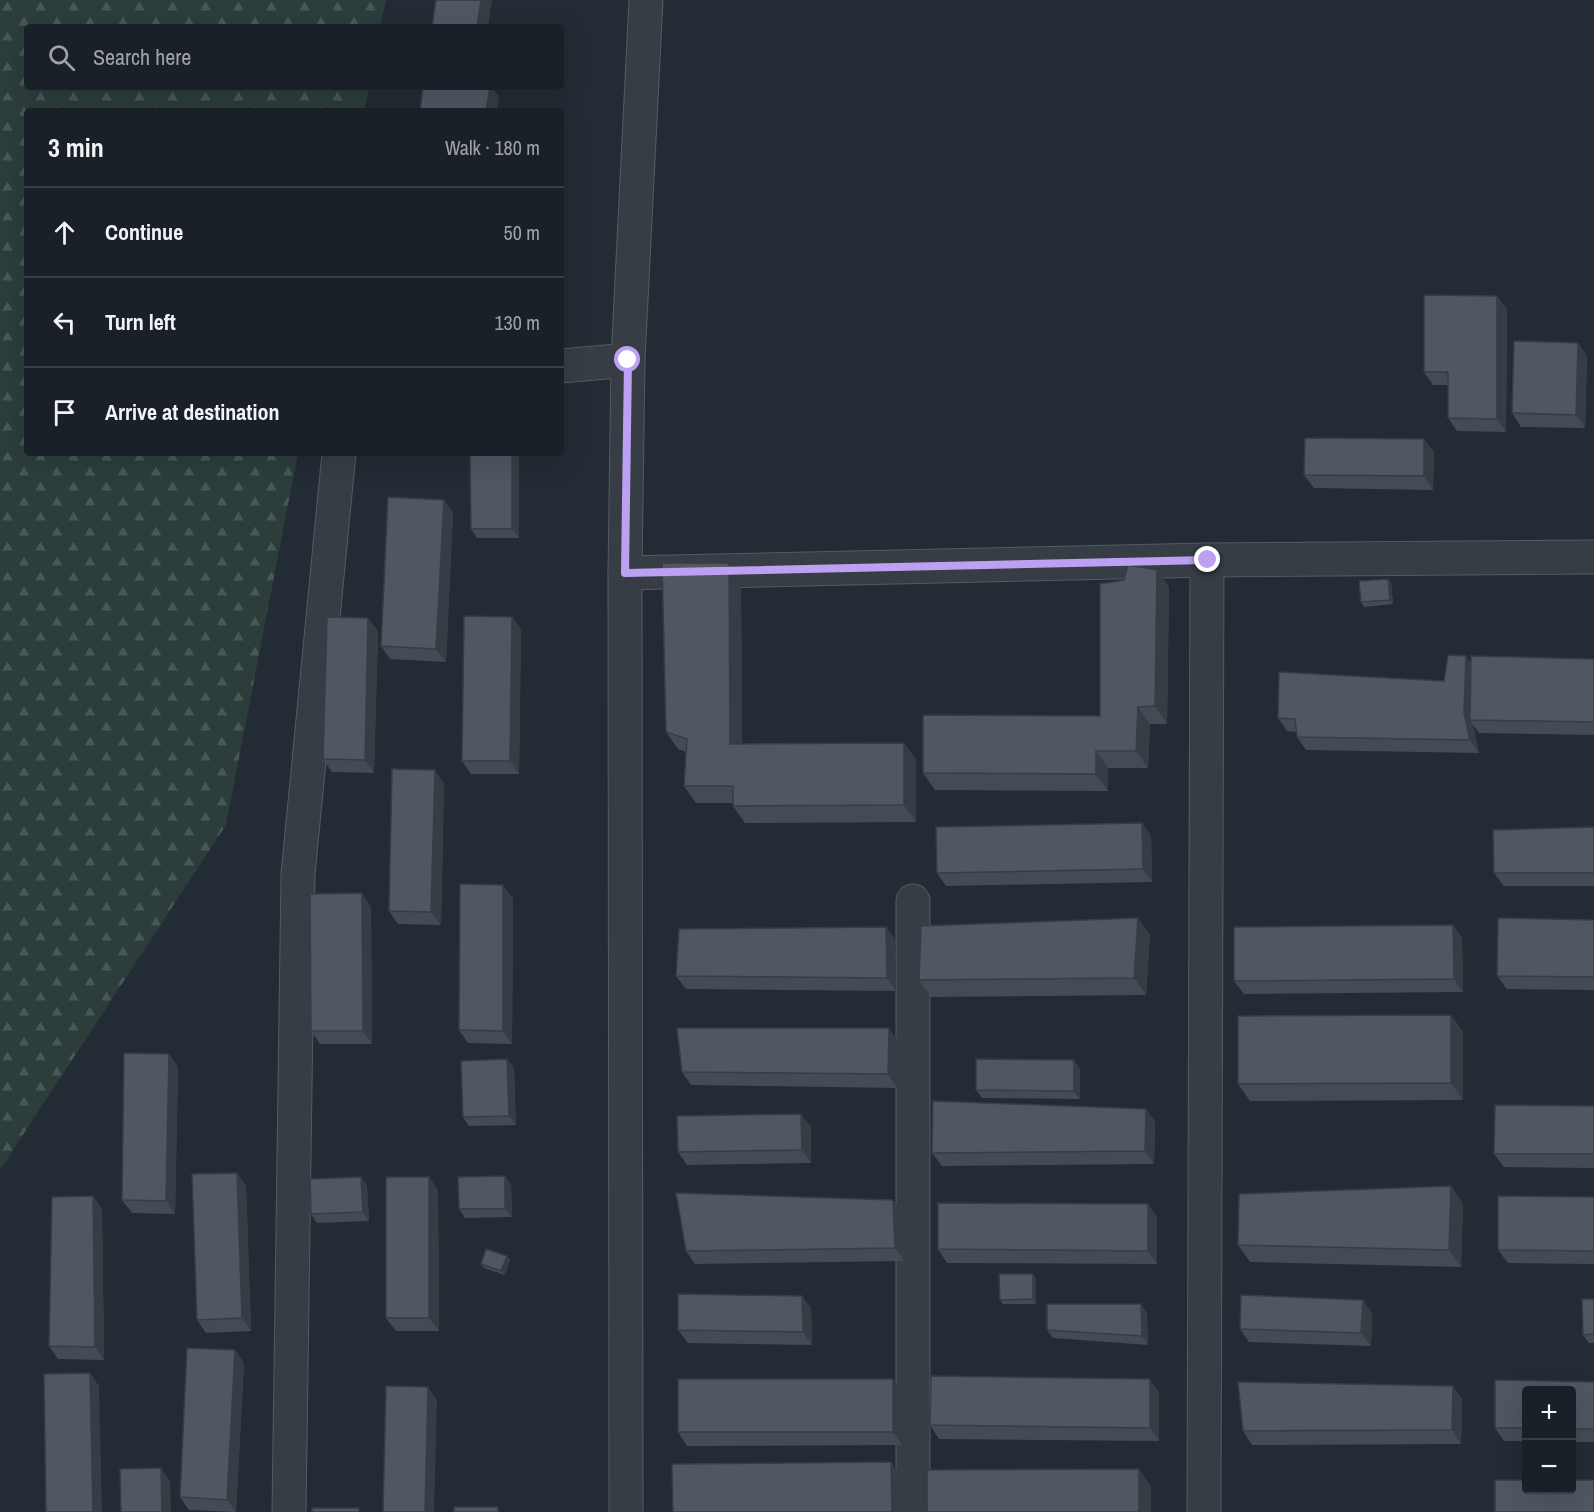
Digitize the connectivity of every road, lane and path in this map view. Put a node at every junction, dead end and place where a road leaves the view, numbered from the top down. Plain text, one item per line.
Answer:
1 (646, 0) edge
2 (628, 360) junction
3 (564, 366) edge
4 (339, 456) edge
5 (1594, 557) edge
6 (1208, 560) junction
7 (625, 573) junction
8 (913, 901) dead end
9 (289, 1512) edge
10 (626, 1512) edge
11 (913, 1512) edge
12 (1204, 1512) edge

1 - 2 street
2 - 3 street
2 - 7 street
4 - 9 street
5 - 6 street
6 - 7 street
6 - 12 street
7 - 10 street
8 - 11 street

